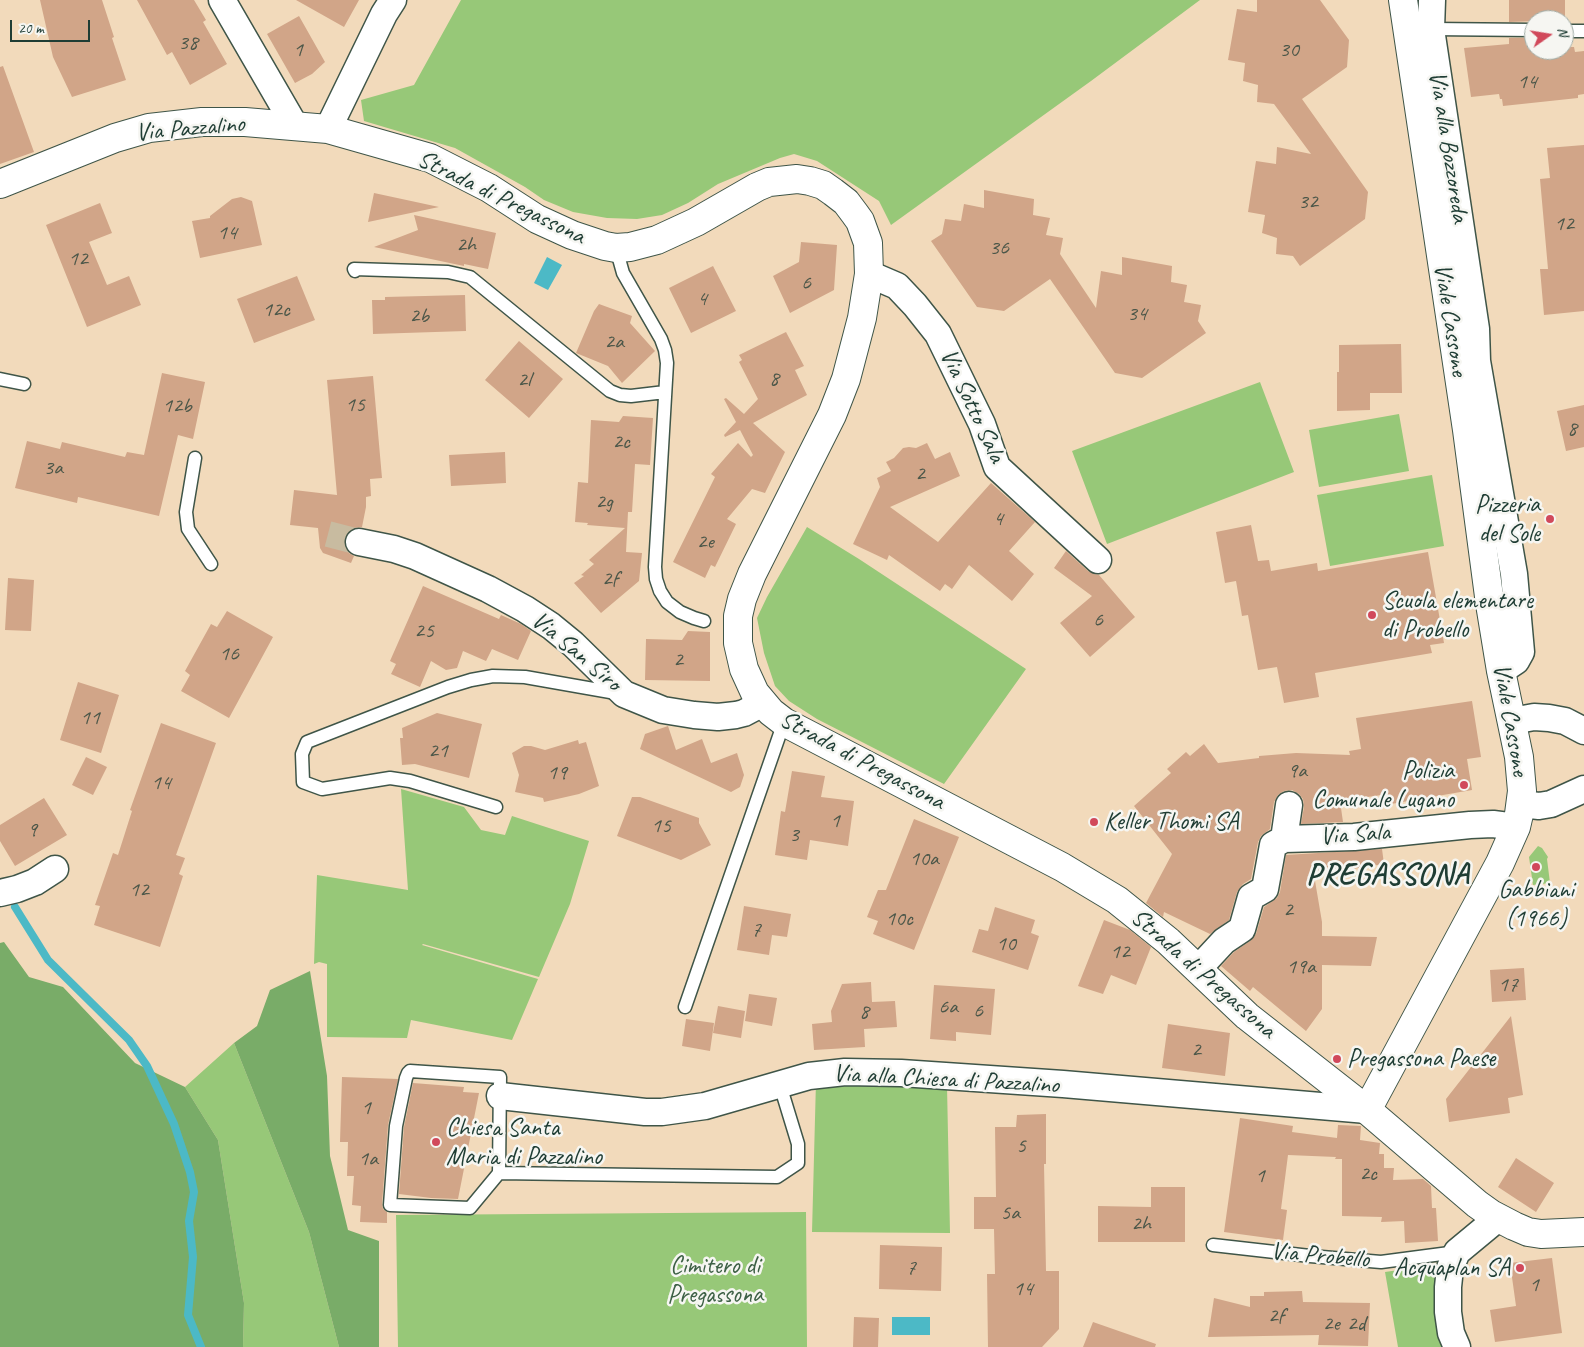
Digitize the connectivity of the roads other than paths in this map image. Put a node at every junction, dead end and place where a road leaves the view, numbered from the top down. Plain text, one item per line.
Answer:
1 (222, 0) edge
2 (393, 0) edge
3 (1402, 0) edge
4 (1432, 0) edge
5 (1430, 29) junction
6 (1524, 30) edge
7 (295, 126) junction
8 (328, 129) junction
9 (0, 184) edge
10 (616, 248) junction
11 (355, 271) dead end
12 (869, 274) junction
13 (0, 379) edge
14 (24, 384) dead end
15 (665, 392) junction
16 (195, 458) dead end
17 (363, 543) tunnel mouth
18 (1098, 560) dead end
19 (210, 564) dead end
20 (704, 621) dead end
21 (1501, 671) junction
22 (624, 694) junction
23 (763, 703) junction
24 (1512, 721) junction
25 (784, 722) junction
26 (1584, 731) edge
27 (1584, 789) edge
28 (1289, 805) dead end
29 (496, 807) dead end
30 (1518, 815) junction
31 (1284, 839) junction
32 (55, 869) dead end
33 (0, 893) edge
34 (1198, 969) junction
35 (685, 1007) dead end
36 (780, 1085) junction
37 (500, 1086) junction
38 (1367, 1110) junction
39 (498, 1173) junction
40 (1498, 1218) junction
41 (1584, 1232) edge
42 (1213, 1245) dead end
43 (1457, 1252) junction
44 (1457, 1347) edge

1 - 7 street
2 - 8 street
3 - 21 street, Viale Cassone
4 - 5 street, Via alla Bozzoreda
5 - 6 lane
5 - 21 street, Via alla Bozzoreda
7 - 8 street, Via Pazzalino
7 - 9 street, Via Pazzalino
8 - 10 street, Strada di Pregassona
10 - 12 street, Strada di Pregassona
10 - 15 lane, Strada di Pregassona
11 - 15 lane
12 - 18 street, Via Sotto Sala
12 - 23 street, Strada di Pregassona
13 - 14 lane
15 - 20 lane, Strada di Pregassona
16 - 19 lane
17 - 22 street, Via San Siro
21 - 24 street, Viale Cassone
22 - 23 street, Via San Siro
22 - 29 lane
23 - 25 street, Strada di Pregassona
24 - 26 street
24 - 30 street, Viale Cassone
25 - 34 street, Strada di Pregassona
25 - 35 lane
27 - 30 street, Via Sala
28 - 31 street, Via Sala
30 - 31 street, Via Sala
30 - 38 street, Viale Cassone
31 - 34 street, Via Sala
32 - 33 street
34 - 38 street, Strada di Pregassona
36 - 37 street, Via alla Chiesa di Pazzalino
36 - 38 street, Via alla Chiesa di Pazzalino
36 - 39 lane
37 - 39 lane
37 - 39 lane
38 - 40 street, Strada di Pregassona
40 - 41 street, Strada di Pregassona
40 - 43 street
42 - 43 lane, Via Probello
43 - 44 street

